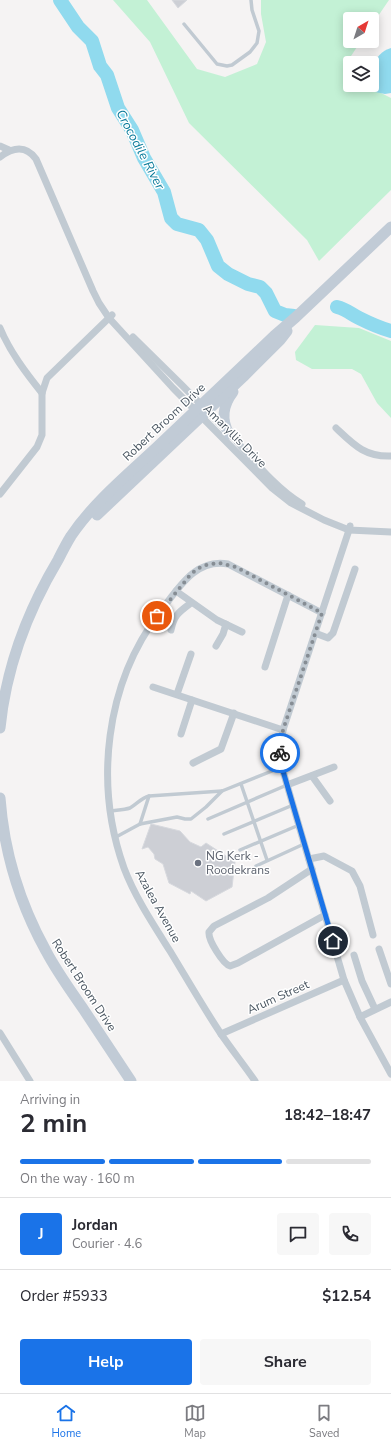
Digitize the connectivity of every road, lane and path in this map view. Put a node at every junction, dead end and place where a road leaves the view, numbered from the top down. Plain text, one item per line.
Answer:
1 (251, 0) edge
2 (184, 24) dead end
3 (0, 146) edge
4 (9, 150) junction
5 (0, 157) edge
6 (391, 227) edge
7 (110, 317) junction
8 (296, 317) junction
9 (0, 328) edge
10 (243, 377) junction
11 (42, 393) junction
12 (201, 411) junction
13 (336, 428) dead end
14 (229, 434) junction
15 (391, 456) edge
16 (0, 493) edge
17 (349, 528) junction
18 (391, 532) edge
19 (355, 570) dead end
20 (176, 591) junction
21 (288, 595) junction
22 (191, 603) junction
23 (322, 613) junction
24 (226, 624) junction
25 (171, 630) dead end
26 (242, 632) dead end
27 (315, 633) junction
28 (216, 646) dead end
29 (191, 654) dead end
30 (265, 667) dead end
31 (153, 687) dead end
32 (177, 694) junction
33 (192, 700) junction
34 (234, 713) junction
35 (0, 728) edge
36 (283, 730) junction
37 (181, 734) dead end
38 (193, 763) dead end
39 (282, 767) junction
40 (334, 767) dead end
41 (312, 776) junction
42 (241, 784) junction
43 (287, 785) junction
44 (222, 791) junction
45 (149, 796) junction
46 (0, 798) edge
47 (330, 801) dead end
48 (248, 802) junction
49 (293, 805) junction
50 (110, 811) junction
51 (208, 819) dead end
52 (254, 821) junction
53 (140, 824) junction
54 (299, 825) junction
55 (224, 834) dead end
56 (116, 837) junction
57 (261, 841) junction
58 (305, 843) junction
59 (240, 850) dead end
60 (309, 859) junction
61 (267, 860) junction
62 (256, 866) dead end
63 (312, 869) junction
64 (325, 915) junction
65 (373, 935) dead end
66 (379, 949) dead end
67 (354, 955) dead end
68 (344, 980) junction
69 (391, 984) edge
70 (391, 1002) edge
71 (375, 1009) junction
72 (360, 1017) junction
73 (0, 1033) edge
74 (221, 1034) junction
75 (391, 1074) edge
76 (30, 1081) edge
77 (131, 1081) edge
78 (255, 1081) edge

1 - 2 lane
3 - 4 street
4 - 5 street
4 - 7 street, Amaryllis Drive
6 - 8 street, Robert Broom Drive
7 - 11 street
7 - 12 street, Amaryllis Drive
8 - 10 street, Robert Broom Drive
8 - 12 street, Robert Broom Drive
9 - 11 street
10 - 12 street, Robert Broom Drive
10 - 14 street
11 - 16 street
12 - 14 street, Amaryllis Drive
12 - 17 street, Amaryllis Drive
12 - 35 street, Robert Broom Drive
13 - 15 street
14 - 17 street, Amaryllis Drive
17 - 18 street, Amaryllis Drive
17 - 23 street
19 - 27 street
20 - 21 street, Azalea Avenue
20 - 22 street
20 - 50 street, Azalea Avenue
21 - 23 street, Azalea Avenue
21 - 30 street
22 - 24 street
22 - 25 street
23 - 27 street
24 - 26 street
24 - 28 street
27 - 36 street
29 - 32 street
31 - 32 street
32 - 33 street
33 - 34 street
33 - 37 street
34 - 36 street
34 - 38 street
36 - 39 street
39 - 42 lane
39 - 43 street
40 - 41 street
41 - 43 street
41 - 47 street
42 - 44 lane
42 - 48 lane
43 - 48 lane
43 - 49 street
44 - 45 lane
44 - 53 lane
45 - 50 lane
45 - 53 lane
46 - 77 street, Robert Broom Drive
48 - 51 lane
48 - 52 lane
49 - 52 lane
49 - 54 street
50 - 56 street, Azalea Avenue
52 - 55 lane
52 - 57 lane
53 - 56 lane
54 - 57 lane
54 - 58 street
56 - 74 street, Azalea Avenue
57 - 59 lane
57 - 61 lane
58 - 60 street
58 - 61 lane
60 - 63 street
60 - 65 street
61 - 62 lane
63 - 64 street
63 - 64 street
64 - 68 street
66 - 69 street
67 - 71 street
68 - 72 street
68 - 74 street, Arum Street
70 - 71 street
71 - 72 street
72 - 75 street
73 - 76 street
74 - 78 street, Azalea Avenue

